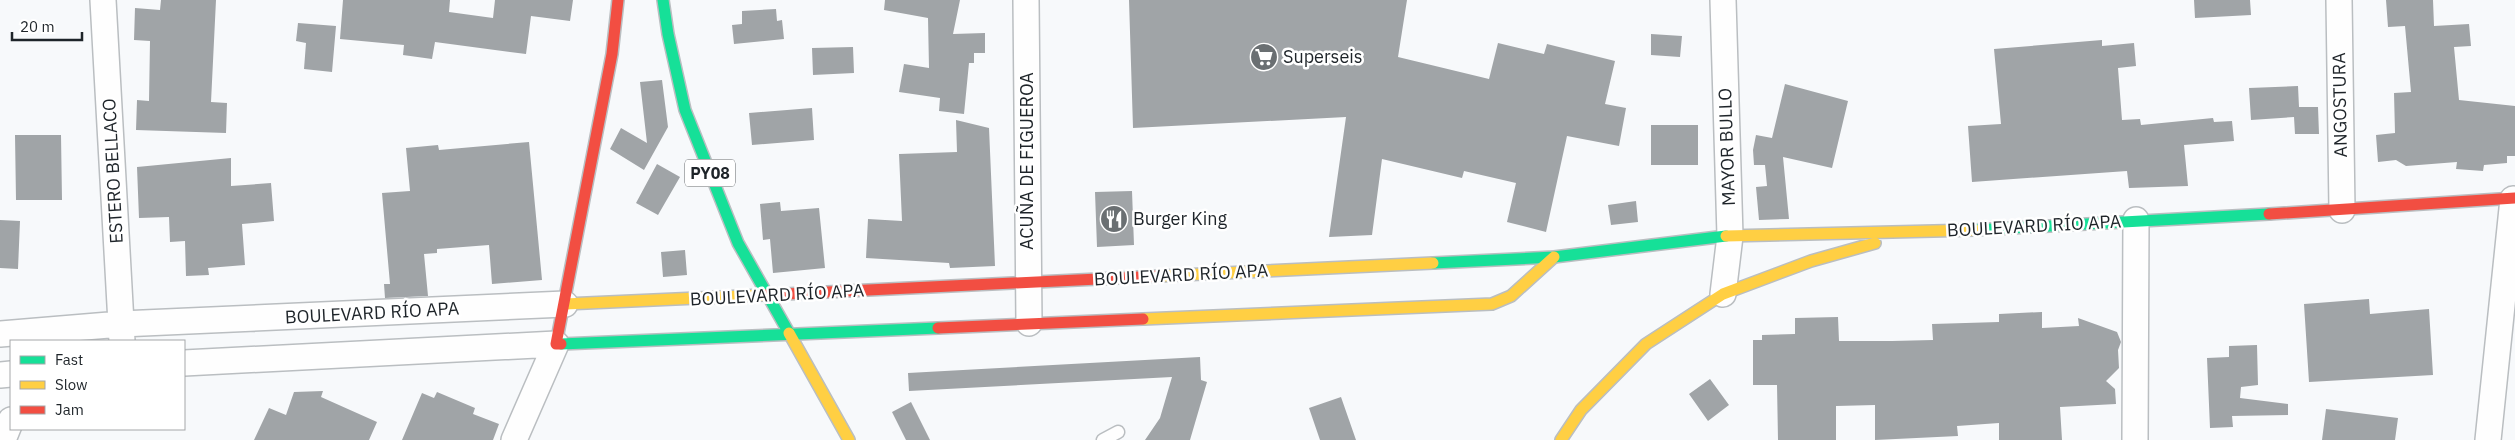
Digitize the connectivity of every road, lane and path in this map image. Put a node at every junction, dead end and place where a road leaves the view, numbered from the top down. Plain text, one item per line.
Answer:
1 (103, 0) edge
2 (618, 0) edge
3 (664, 0) edge
4 (1026, 0) edge
5 (1724, 0) edge
6 (2339, 0) edge
7 (2514, 199) edge
8 (2342, 210) junction
9 (2136, 220) junction
10 (1915, 232) junction
11 (1730, 236) junction
12 (1554, 257) junction
13 (1028, 283) junction
14 (1723, 294) junction
15 (768, 296) junction
16 (565, 304) junction
17 (1029, 323) junction
18 (121, 333) edge
19 (790, 333) junction
20 (0, 334) edge
21 (556, 344) junction
22 (185, 363) edge
23 (10, 422) edge
24 (1118, 432) dead end
25 (3, 440) edge
26 (514, 440) edge
27 (849, 440) edge
28 (1103, 440) edge
29 (1561, 440) edge
30 (2135, 440) edge
31 (2488, 440) edge

1 - 18 street, ESTERO BELLACO
2 - 16 main road
3 - 15 main road, PY08
4 - 13 street, ACUÑA DE FIGUEROA
5 - 11 street, MAYOR BULLO
6 - 8 street, ANGOSTURA
7 - 8 main road, BOULEVARD RÍO APA
7 - 31 street
8 - 9 main road, BOULEVARD RÍO APA
9 - 10 main road, BOULEVARD RÍO APA
9 - 30 street
10 - 11 main road, BOULEVARD RÍO APA
10 - 14 main road
11 - 12 main road, BOULEVARD RÍO APA
11 - 14 street, MAYOR BULLO
12 - 13 main road, BOULEVARD RÍO APA
12 - 17 main road
13 - 15 main road, BOULEVARD RÍO APA
13 - 17 street, ACUÑA DE FIGUEROA
14 - 29 main road
15 - 16 main road, BOULEVARD RÍO APA
15 - 19 main road, PY08
16 - 18 street, BOULEVARD RÍO APA
16 - 21 main road
17 - 19 main road
18 - 20 street, BOULEVARD RÍO APA
19 - 21 main road
19 - 27 main road, PY08
21 - 22 street
21 - 26 street
23 - 25 street
24 - 28 lane

